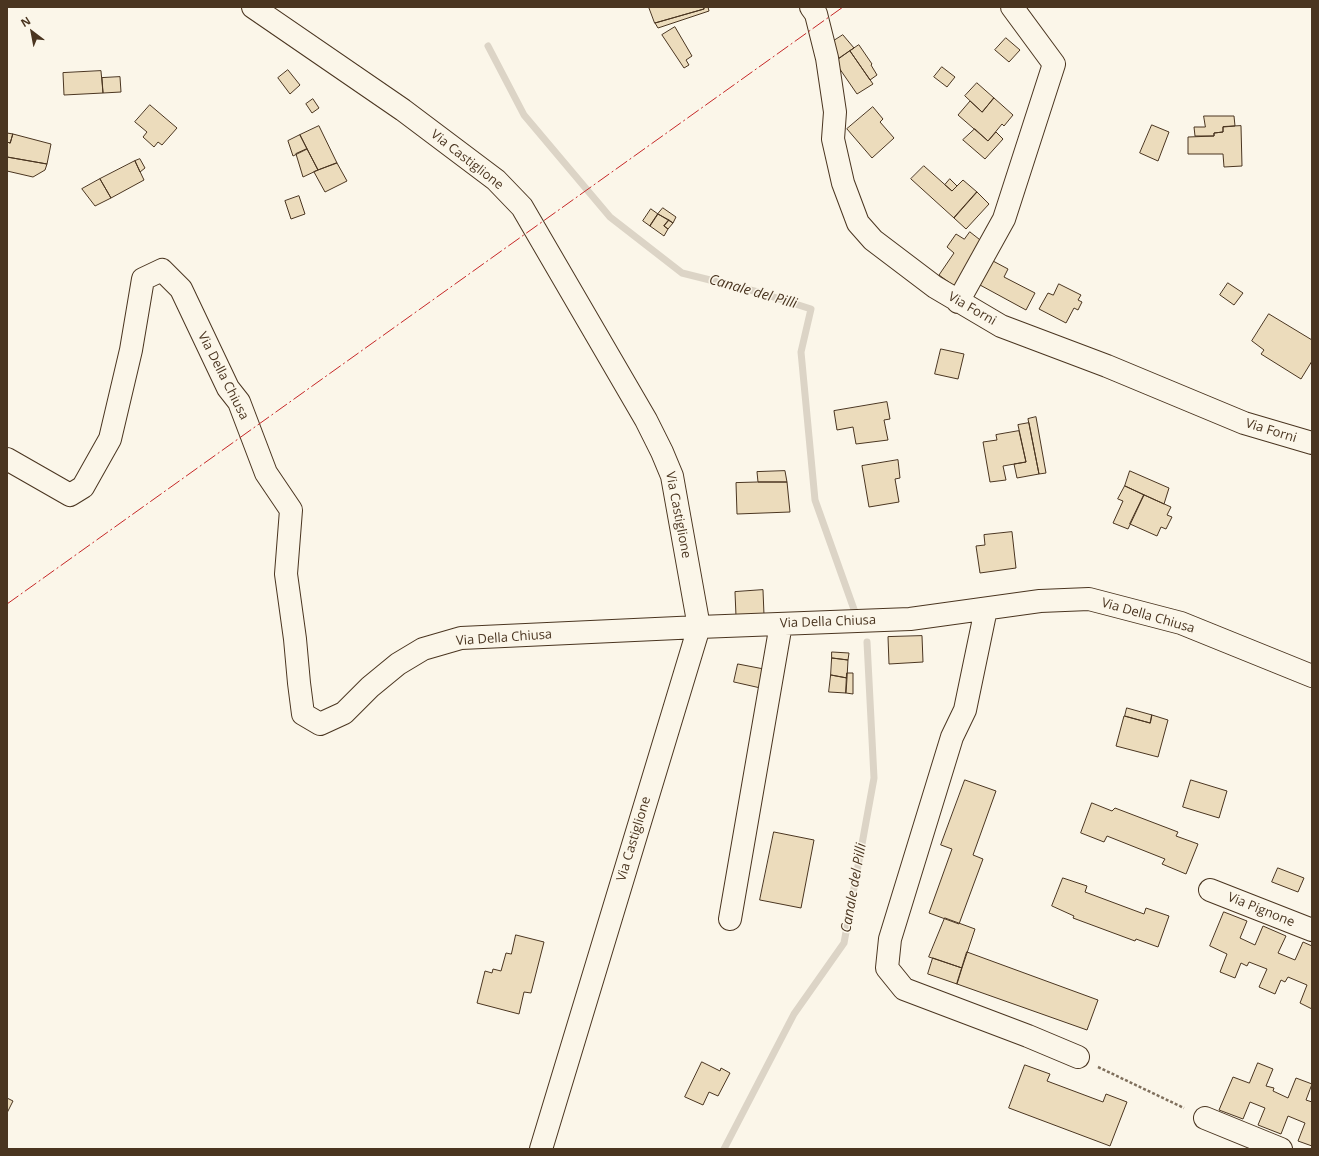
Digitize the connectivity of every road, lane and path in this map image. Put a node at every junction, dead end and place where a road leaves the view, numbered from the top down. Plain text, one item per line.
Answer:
1 (253, 7) edge
2 (811, 7) edge
3 (1012, 7) edge
4 (958, 302) junction
5 (1312, 443) edge
6 (7, 459) edge
7 (986, 609) junction
8 (781, 624) junction
9 (698, 627) junction
10 (1312, 676) edge
11 (1210, 890) dead end
12 (730, 919) dead end
13 (1312, 930) edge
14 (1078, 1057) joint
15 (1205, 1118) joint
16 (541, 1149) edge
17 (1281, 1149) edge

1 - 9 street, Via Castiglione
2 - 4 street, Via Forni
3 - 4 street
4 - 5 street, Via Forni
6 - 9 street, Via Della Chiusa
7 - 8 street, Via Della Chiusa
7 - 10 street, Via Della Chiusa
7 - 14 street
8 - 9 street, Via Della Chiusa
8 - 12 street
9 - 16 street, Via Castiglione
11 - 13 street, Via Pignone
14 - 15 path
15 - 17 street

